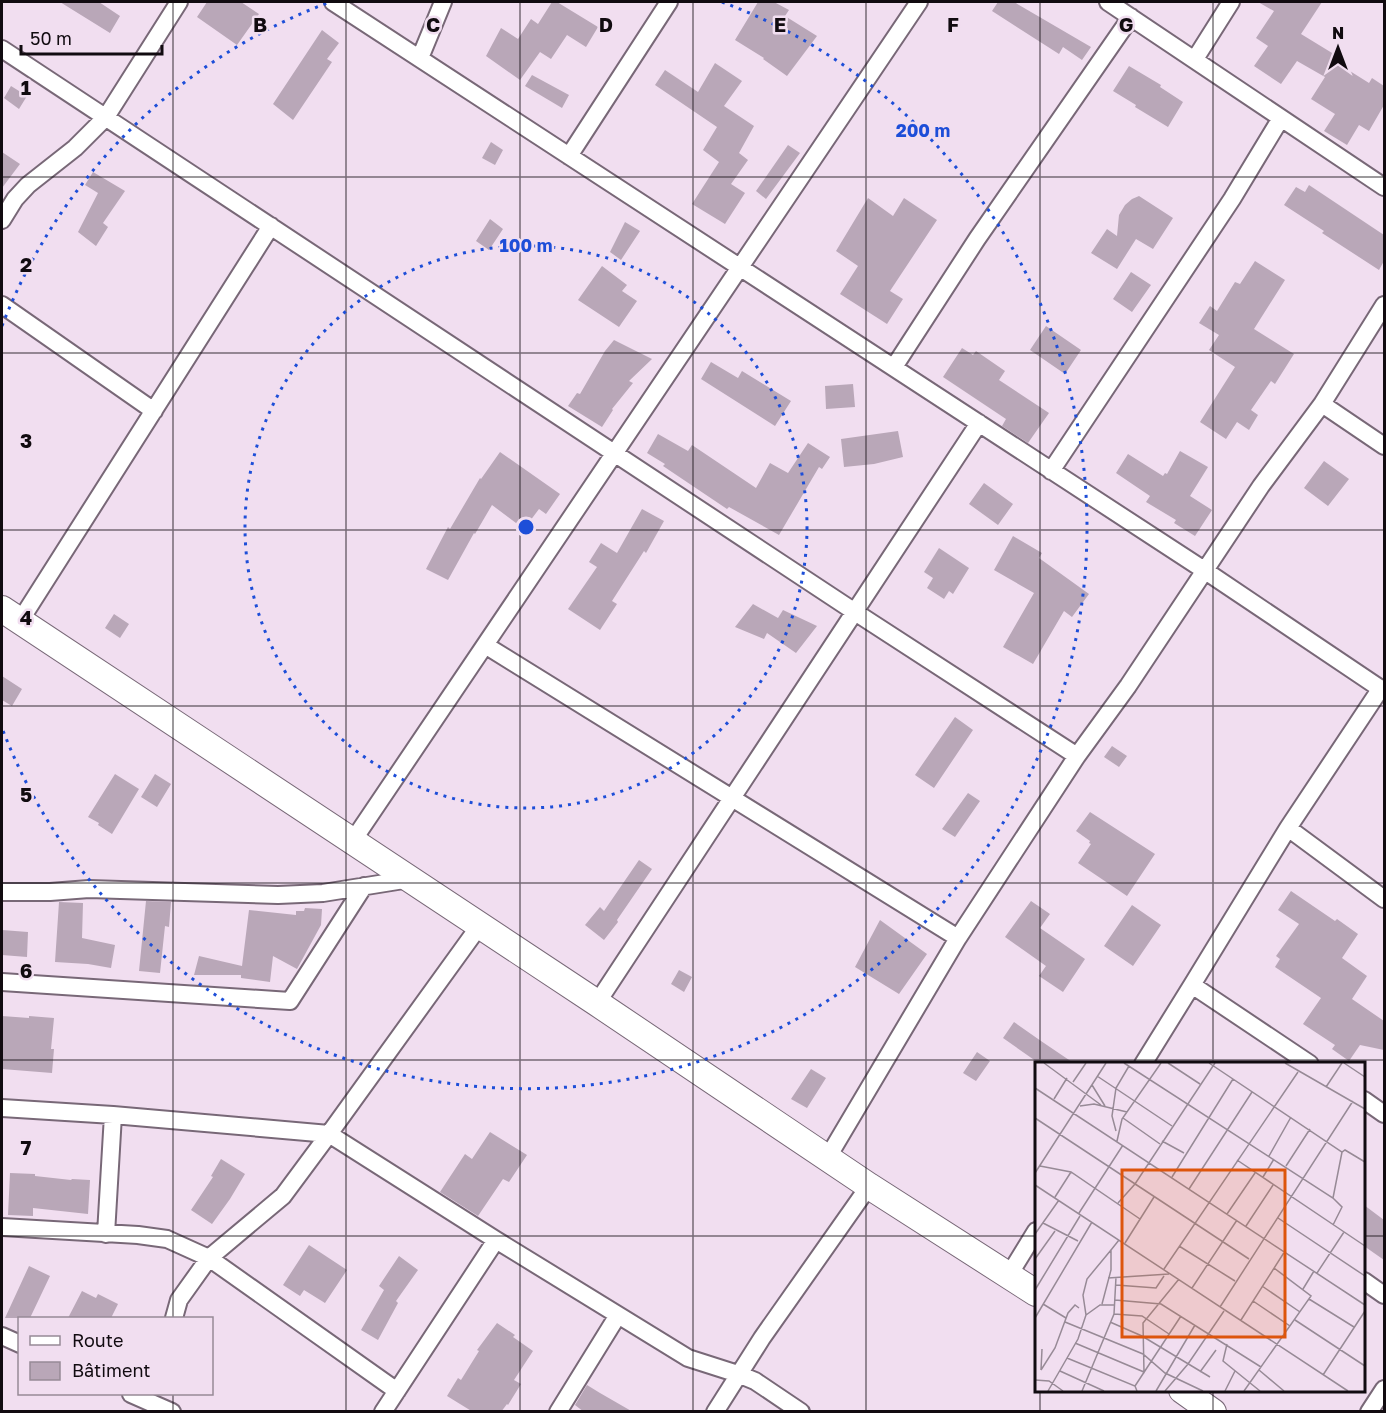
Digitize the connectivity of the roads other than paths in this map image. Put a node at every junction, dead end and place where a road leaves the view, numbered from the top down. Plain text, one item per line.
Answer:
1 (179, 2) edge
2 (333, 2) edge
3 (443, 2) edge
4 (669, 2) edge
5 (919, 2) edge
6 (1108, 2) edge
7 (1231, 2) edge
8 (1131, 17) junction
9 (2, 49) edge
10 (420, 58) junction
11 (1195, 59) junction
12 (105, 117) junction
13 (1281, 118) junction
14 (569, 156) junction
15 (1384, 187) edge
16 (2, 220) edge
17 (271, 226) junction
18 (740, 267) junction
19 (2, 305) edge
20 (1384, 305) edge
21 (894, 368) junction
22 (1322, 404) junction
23 (154, 411) junction
24 (979, 423) junction
25 (1384, 446) edge
26 (614, 453) junction
27 (1051, 471) junction
28 (1204, 570) junction
29 (855, 612) junction
30 (10, 615) edge
31 (485, 645) junction
32 (1383, 689) edge
33 (1077, 756) junction
34 (732, 798) junction
35 (1288, 828) junction
36 (352, 842) junction
37 (410, 879) junction
38 (364, 886) junction
39 (2, 892) edge
40 (1384, 899) edge
41 (480, 925) junction
42 (958, 938) junction
43 (2, 982) edge
44 (1192, 985) junction
45 (597, 1003) junction
46 (1144, 1062) edge
47 (1307, 1062) edge
48 (1365, 1101) edge
49 (2, 1108) edge
50 (1384, 1114) edge
51 (112, 1115) junction
52 (329, 1134) junction
53 (828, 1157) junction
54 (869, 1186) junction
55 (2, 1227) edge
56 (106, 1234) junction
57 (1035, 1234) edge
58 (496, 1240) junction
59 (209, 1258) junction
60 (1009, 1275) junction
61 (1365, 1282) edge
62 (1035, 1292) edge
63 (1384, 1295) edge
64 (618, 1315) junction
65 (174, 1317) edge
66 (2, 1336) edge
67 (18, 1343) edge
68 (738, 1374) junction
69 (1384, 1389) edge
70 (397, 1391) junction
71 (1185, 1392) edge
72 (133, 1395) edge
73 (171, 1395) edge
74 (171, 1411) edge
75 (383, 1412) edge
76 (558, 1412) edge
77 (715, 1412) edge
78 (801, 1412) edge
79 (1213, 1412) edge
80 (1369, 1412) edge

1 - 12 street
2 - 10 street
3 - 10 street
4 - 14 street
5 - 18 street
6 - 8 street
7 - 11 street
8 - 11 street
8 - 21 street
9 - 12 street
10 - 14 street
11 - 13 street
12 - 16 street
12 - 17 street
13 - 15 street
13 - 27 street
14 - 18 street
17 - 23 street
17 - 26 street
18 - 21 street
18 - 26 street
19 - 23 street
20 - 22 street
21 - 24 street
22 - 25 street
22 - 28 street
23 - 30 street
24 - 27 street
24 - 29 street
26 - 29 street
26 - 31 street
27 - 28 street
28 - 32 street
28 - 33 street
29 - 33 street
29 - 34 street
30 - 36 main road
31 - 34 street
31 - 36 street
32 - 35 street
33 - 42 street
34 - 42 street
34 - 45 street
35 - 40 street
35 - 44 street
36 - 37 main road
37 - 38 street
37 - 41 main road
38 - 39 street
38 - 43 street
41 - 45 main road
41 - 52 street
42 - 53 street
44 - 46 street
44 - 47 street
45 - 53 main road
48 - 50 street
49 - 51 street
51 - 52 street
51 - 56 street
52 - 58 street
52 - 59 street
53 - 54 main road
54 - 60 main road
54 - 68 street
55 - 56 street
56 - 59 street
57 - 60 street
58 - 64 street
58 - 70 street
59 - 65 street
59 - 70 street
60 - 62 main road
61 - 63 street
64 - 68 street
64 - 76 street
66 - 67 street
68 - 77 street
68 - 78 street
69 - 80 street
70 - 75 street
71 - 79 main road
72 - 74 street
73 - 74 street

